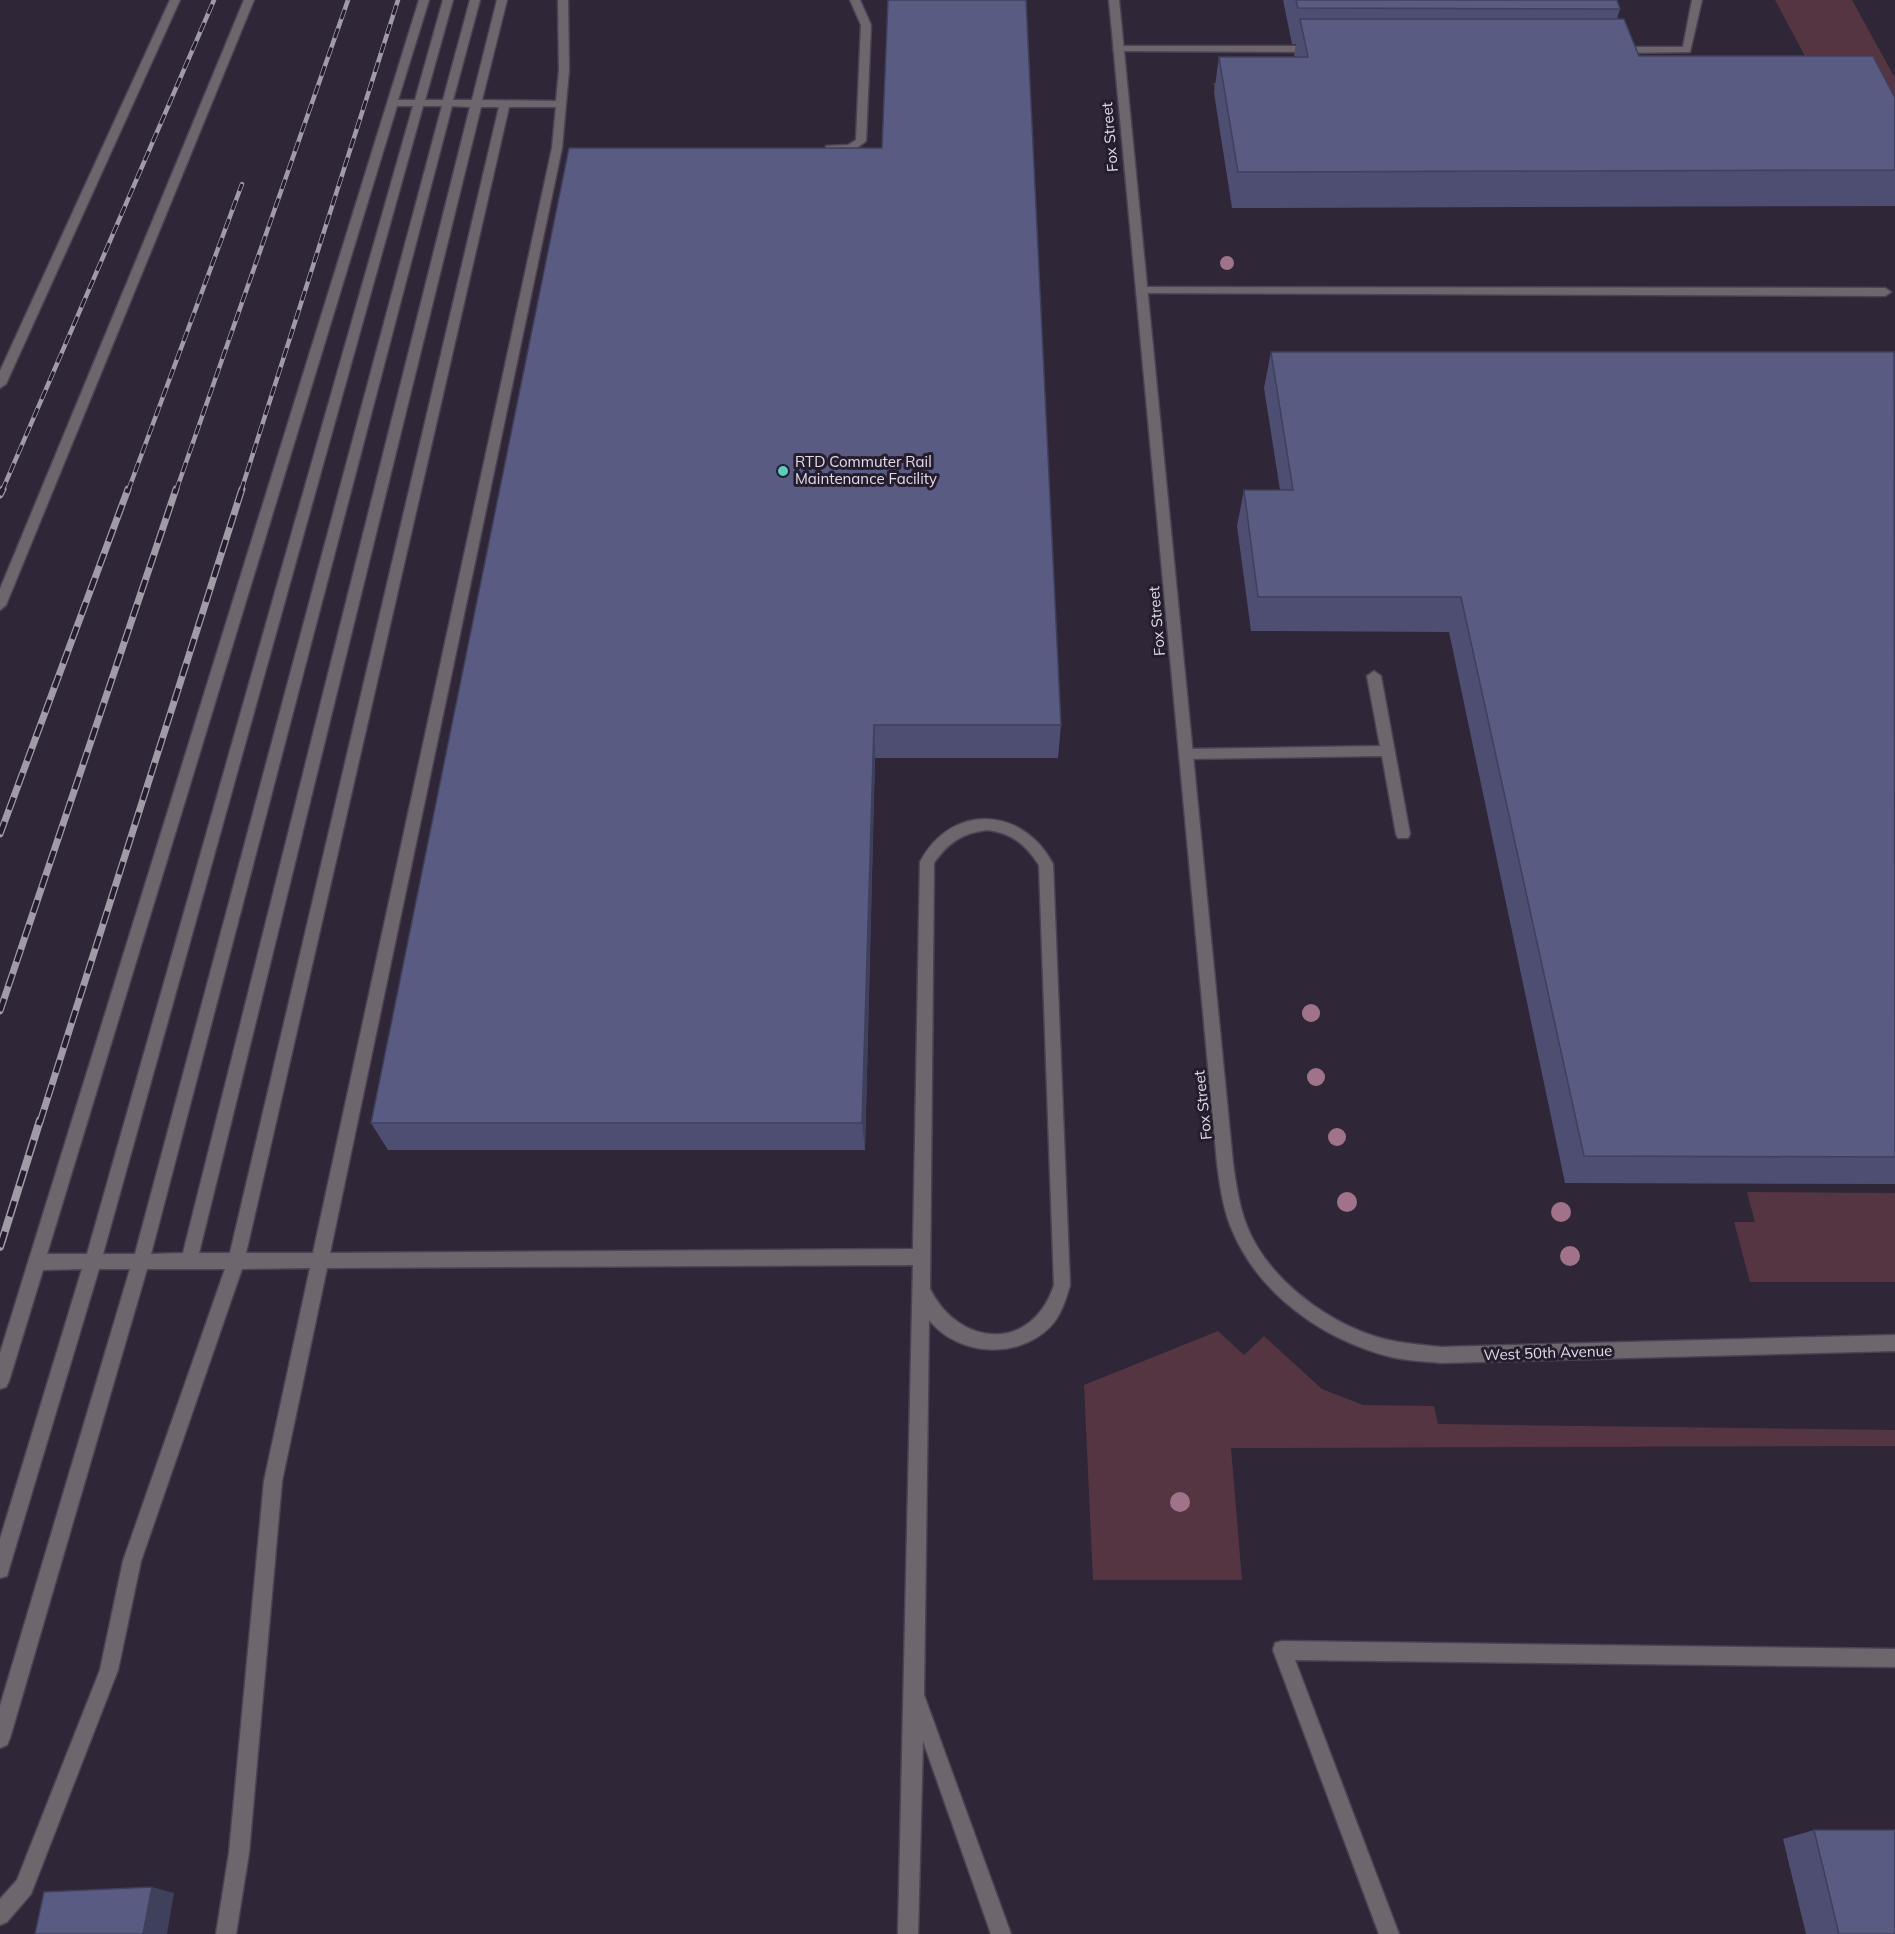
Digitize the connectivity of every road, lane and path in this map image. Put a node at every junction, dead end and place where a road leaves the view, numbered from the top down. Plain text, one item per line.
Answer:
1 (175, 0) edge
2 (249, 0) edge
3 (424, 0) edge
4 (448, 0) edge
5 (475, 0) edge
6 (502, 0) edge
7 (563, 0) edge
8 (855, 0) edge
9 (1114, 0) edge
10 (1697, 0) edge
11 (1119, 49) junction
12 (1331, 49) edge
13 (1604, 50) edge
14 (392, 104) junction
15 (419, 104) junction
16 (447, 104) junction
17 (476, 104) junction
18 (505, 104) junction
19 (561, 104) junction
20 (818, 148) edge
21 (1142, 291) junction
22 (1885, 291) dead end
23 (0, 384) edge
24 (0, 605) edge
25 (1374, 676) dead end
26 (1386, 752) junction
27 (1186, 754) junction
28 (1402, 834) dead end
29 (1244, 1237) joint
30 (921, 1257) junction
31 (320, 1260) junction
32 (93, 1261) junction
33 (141, 1261) junction
34 (189, 1261) junction
35 (236, 1261) junction
36 (36, 1262) junction
37 (920, 1287) junction
38 (1895, 1343) edge
39 (0, 1381) edge
40 (0, 1569) edge
41 (1895, 1658) edge
42 (916, 1693) junction
43 (0, 1738) edge
44 (0, 1915) edge
45 (226, 1934) edge
46 (908, 1934) edge
47 (1001, 1934) edge
48 (1389, 1934) edge

1 - 23 street
2 - 24 street
3 - 14 street
4 - 15 street
5 - 16 street
6 - 17 street
7 - 19 street
8 - 20 street
9 - 11 street, Fox Street
10 - 13 street
11 - 12 street
11 - 21 street, Fox Street
14 - 15 street
14 - 36 street
15 - 16 street
15 - 32 street
16 - 17 street
16 - 33 street
17 - 18 street
17 - 34 street
18 - 19 street
18 - 35 street
19 - 31 street
21 - 22 street
21 - 27 street, Fox Street
25 - 26 street
26 - 27 street
26 - 28 street
27 - 29 street, Fox Street
29 - 38 street, West 50th Avenue
30 - 31 street
30 - 37 street
30 - 37 street
31 - 35 street
31 - 45 street
32 - 33 street
32 - 36 street
32 - 40 street
33 - 34 street
33 - 43 street
34 - 35 street
35 - 44 street
36 - 39 street
37 - 42 street
41 - 48 street
42 - 46 street
42 - 47 street

